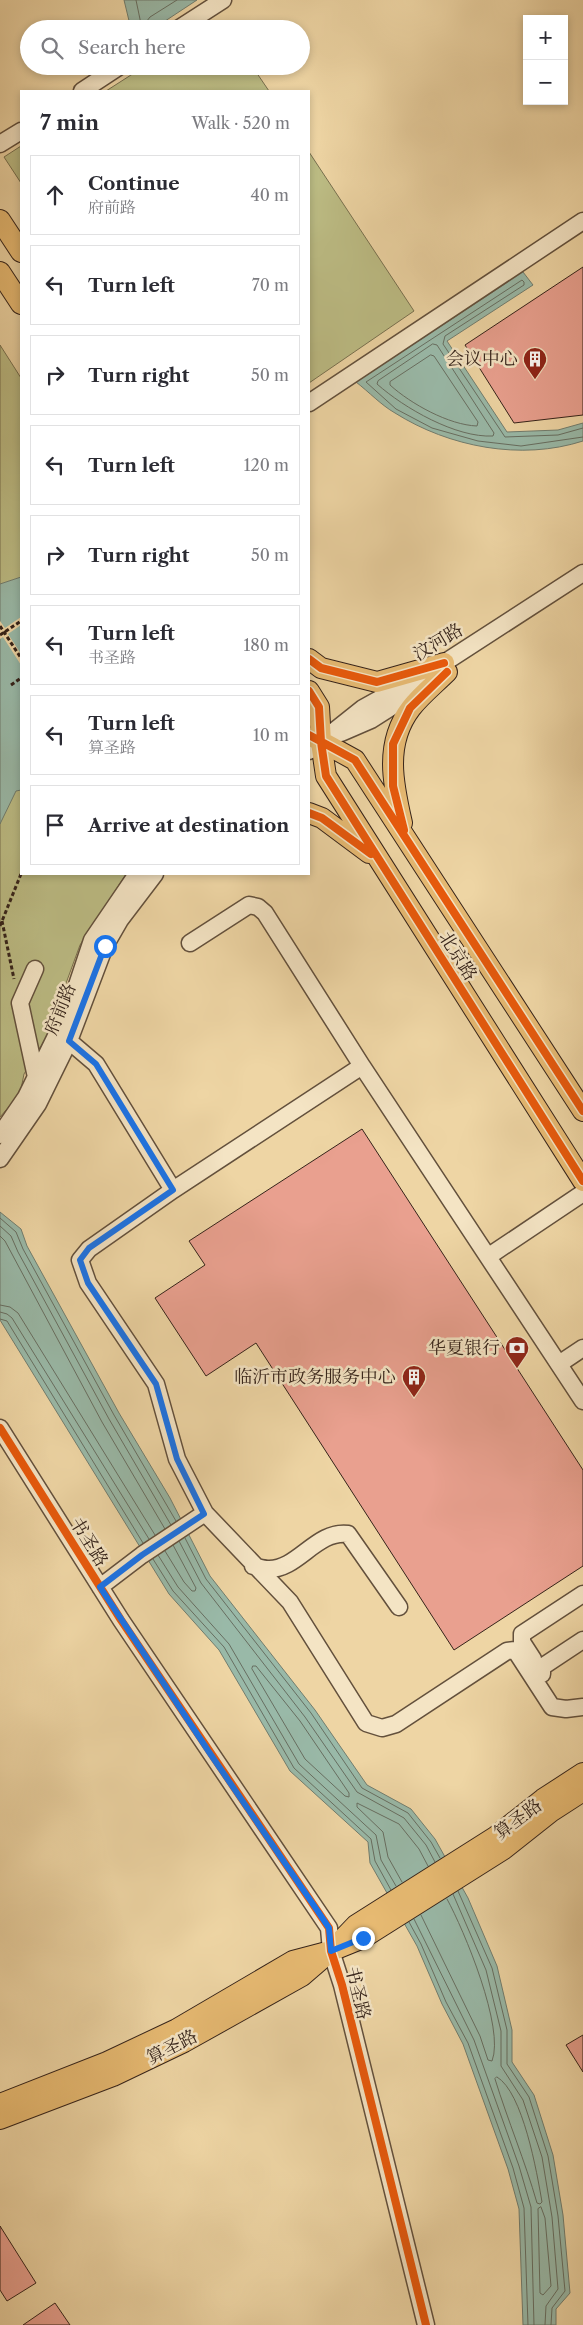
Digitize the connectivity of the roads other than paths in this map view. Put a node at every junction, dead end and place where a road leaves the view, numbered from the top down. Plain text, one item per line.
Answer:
1 (223, 0) edge
2 (192, 20) edge
3 (106, 75) edge
4 (83, 90) edge
5 (20, 132) edge
6 (0, 144) edge
7 (0, 220) edge
8 (583, 221) edge
9 (20, 250) edge
10 (0, 272) edge
11 (20, 302) edge
12 (310, 403) edge
13 (583, 573) edge
14 (583, 584) edge
15 (310, 660) edge
16 (446, 668) junction
17 (310, 693) edge
18 (312, 744) edge
19 (310, 813) edge
20 (406, 840) junction
21 (378, 859) junction
22 (136, 875) edge
23 (154, 875) edge
24 (190, 943) dead end
25 (36, 969) dead end
26 (69, 1041) junction
27 (362, 1066) junction
28 (36, 1077) junction
29 (583, 1111) edge
30 (0, 1135) edge
31 (0, 1159) edge
32 (583, 1181) edge
33 (173, 1190) junction
34 (583, 1193) edge
35 (489, 1256) junction
36 (583, 1348) edge
37 (559, 1364) junction
38 (583, 1400) edge
39 (0, 1428) edge
40 (0, 1448) edge
41 (200, 1516) junction
42 (253, 1566) junction
43 (100, 1587) junction
44 (583, 1594) edge
45 (399, 1607) dead end
46 (583, 1640) edge
47 (542, 1674) junction
48 (583, 1707) edge
49 (566, 1710) junction
50 (583, 1773) edge
51 (583, 1791) edge
52 (499, 1843) junction
53 (331, 1951) junction
54 (0, 2104) edge
55 (0, 2119) edge
56 (426, 2325) edge
57 (438, 2325) edge

1 - 2 street
3 - 4 street
5 - 6 street
7 - 9 main road
8 - 12 street
10 - 11 main road
13 - 16 street, 汶河路
14 - 16 street, 汶河路
15 - 16 main road
16 - 18 street, 汶河路
16 - 20 main road
17 - 18 main road, 北京路
18 - 20 main road, 北京路
18 - 21 main road, 北京路
19 - 21 main road
20 - 29 main road, 北京路
21 - 32 main road, 北京路
22 - 28 street, 府前路
23 - 26 street, 府前路
24 - 27 street
25 - 28 street
26 - 31 street, 府前路
26 - 33 street
27 - 33 street
27 - 35 street
28 - 30 street, 府前路
33 - 41 street
34 - 35 street
35 - 37 street
36 - 37 street
37 - 38 street
39 - 43 street, 书圣路
40 - 53 street, 书圣路
41 - 42 street
41 - 43 street
42 - 45 street
42 - 49 street
43 - 53 street, 书圣路
44 - 47 street
46 - 47 street
47 - 49 street
48 - 49 street
50 - 52 main road, 算圣路
51 - 52 main road, 算圣路
52 - 53 main road, 算圣路
53 - 54 main road, 算圣路
53 - 55 main road, 算圣路
53 - 56 street, 书圣路
53 - 57 street, 书圣路

